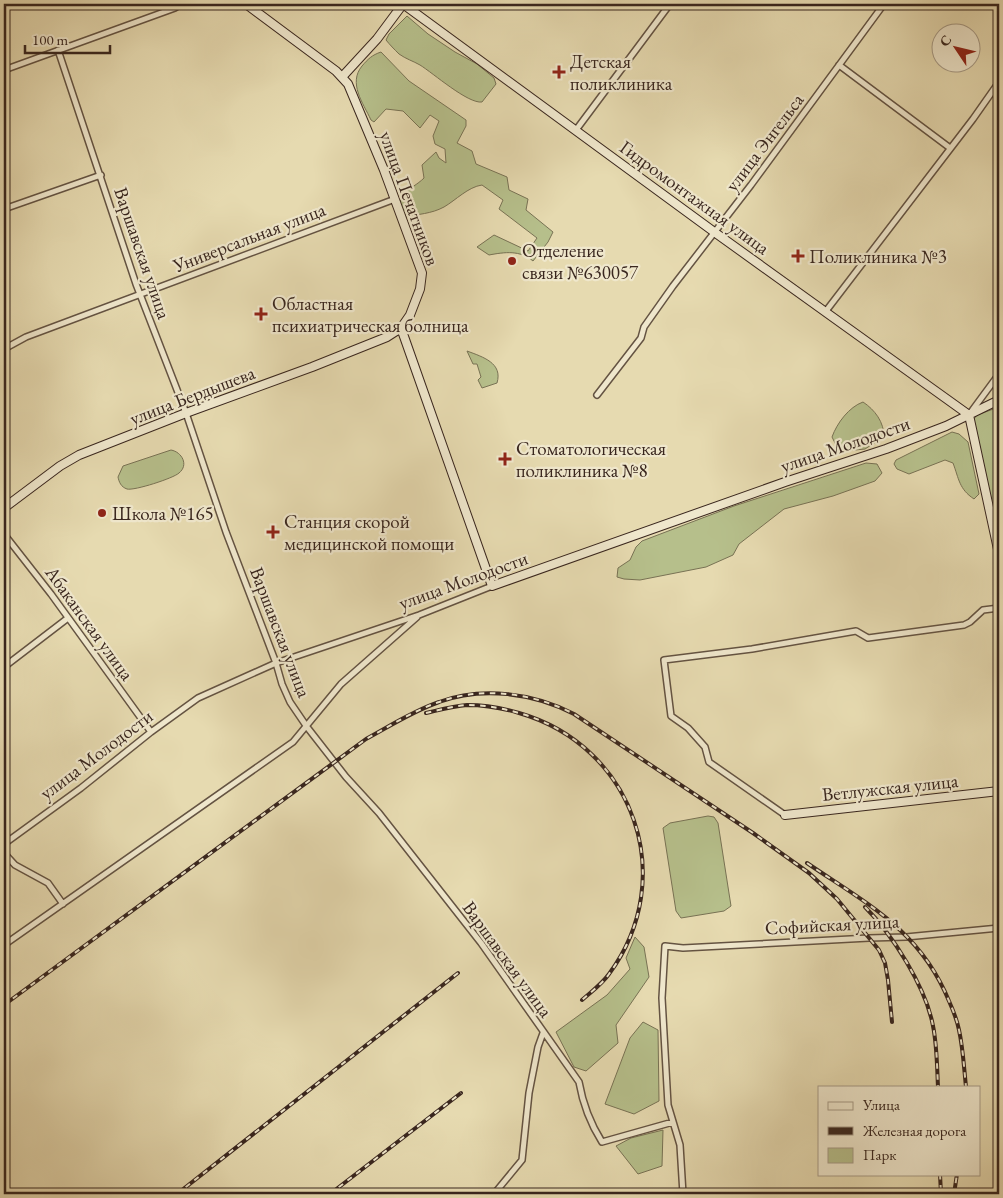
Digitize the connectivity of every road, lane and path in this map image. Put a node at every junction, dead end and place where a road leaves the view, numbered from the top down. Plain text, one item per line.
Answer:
1 (181, 4) edge
2 (246, 4) edge
3 (403, 4) edge
4 (670, 4) edge
5 (884, 4) edge
6 (58, 50) junction
7 (840, 65) junction
8 (4, 70) edge
9 (342, 77) junction
10 (999, 82) edge
11 (576, 130) junction
12 (950, 148) junction
13 (101, 175) junction
14 (395, 199) junction
15 (4, 209) edge
16 (715, 232) junction
17 (140, 294) junction
18 (826, 311) junction
19 (401, 328) junction
20 (4, 349) edge
21 (999, 374) edge
22 (597, 395) dead end
23 (999, 400) edge
24 (186, 413) junction
25 (969, 415) junction
26 (4, 508) edge
27 (4, 534) edge
28 (999, 554) edge
29 (492, 586) junction
30 (999, 608) edge
31 (419, 615) junction
32 (68, 618) junction
33 (276, 663) junction
34 (4, 667) edge
35 (307, 727) junction
36 (151, 732) junction
37 (999, 791) edge
38 (785, 815) joint
39 (4, 842) edge
40 (4, 853) edge
41 (63, 904) junction
42 (999, 928) edge
43 (4, 945) edge
44 (543, 1033) junction
45 (673, 1122) junction
46 (494, 1194) edge
47 (683, 1194) edge

1 - 6 street
2 - 9 street, улица Печатников
3 - 9 street
3 - 11 street, Гидромонтажная улица
4 - 11 street
5 - 7 street, улица Энгельса
6 - 8 street
6 - 13 street, Варшавская улица
7 - 12 street
7 - 16 street, улица Энгельса
9 - 14 street, улица Печатников
10 - 12 street
11 - 16 street, Гидромонтажная улица
12 - 18 street
13 - 15 street
13 - 17 street, Варшавская улица
14 - 17 street, Универсальная улица
14 - 19 street, улица Печатников
16 - 18 street, Гидромонтажная улица
16 - 22 street, улица Энгельса
17 - 20 street, Универсальная улица
17 - 24 street, Варшавская улица
18 - 25 street, Гидромонтажная улица
19 - 24 street, улица Бердышева
19 - 29 street
21 - 25 street
23 - 25 street, улица Молодости
24 - 26 street, улица Бердышева
24 - 33 street, Варшавская улица
25 - 28 street
25 - 29 street, улица Молодости
27 - 32 street, Абаканская улица
29 - 31 street, улица Молодости
30 - 38 street
31 - 33 street, улица Молодости
31 - 35 street
32 - 34 street
32 - 36 street, Абаканская улица
33 - 35 street, Варшавская улица
33 - 36 street, улица Молодости
35 - 41 street
35 - 44 street, Варшавская улица
36 - 39 street, улица Молодости
37 - 38 street, Ветлужская улица
40 - 41 street
41 - 43 street
42 - 45 street, Софийская улица
44 - 45 street, Варшавская улица
44 - 46 street
45 - 47 street

